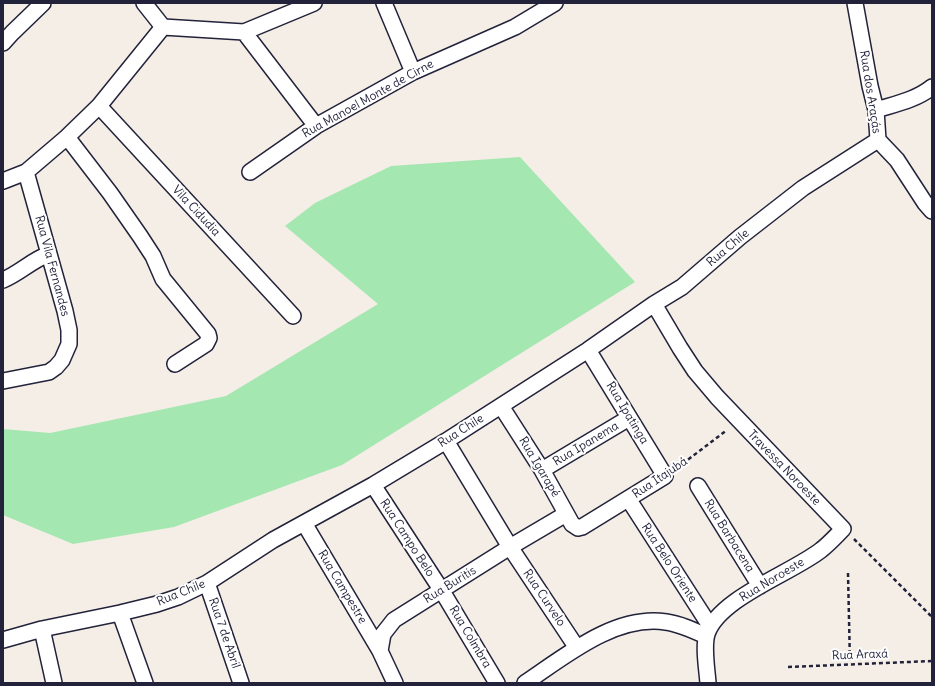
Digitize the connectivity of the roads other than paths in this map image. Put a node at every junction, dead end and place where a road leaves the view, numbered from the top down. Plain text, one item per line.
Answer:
1 (43, 3) edge
2 (144, 3) edge
3 (314, 3) edge
4 (384, 3) edge
5 (556, 3) edge
6 (855, 3) edge
7 (163, 27) junction
8 (244, 32) junction
9 (3, 43) edge
10 (413, 72) junction
11 (932, 86) edge
12 (99, 106) junction
13 (876, 110) junction
14 (316, 126) junction
15 (67, 137) junction
16 (878, 140) junction
17 (26, 172) junction
18 (250, 172) dead end
19 (3, 181) edge
20 (930, 204) edge
21 (49, 254) junction
22 (3, 280) edge
23 (654, 304) junction
24 (293, 316) dead end
25 (588, 350) junction
26 (175, 364) dead end
27 (3, 381) edge
28 (501, 406) junction
29 (629, 418) junction
30 (446, 441) junction
31 (542, 470) junction
32 (666, 476) joint
33 (372, 485) junction
34 (698, 486) dead end
35 (628, 500) junction
36 (566, 514) junction
37 (304, 522) junction
38 (578, 528) joint
39 (843, 529) joint
40 (510, 547) junction
41 (207, 584) junction
42 (760, 586) junction
43 (442, 591) junction
44 (120, 613) junction
45 (42, 629) junction
46 (708, 631) junction
47 (3, 640) edge
48 (577, 648) junction
49 (380, 651) junction
50 (54, 683) edge
51 (144, 683) edge
52 (241, 683) edge
53 (395, 683) edge
54 (497, 683) edge
55 (525, 683) edge
56 (708, 683) edge

1 - 9 street
2 - 7 street
3 - 8 street
4 - 10 street
5 - 10 street, Rua Manoel Monte de Cirne
6 - 13 street, Rua dos Araçás
7 - 8 street
7 - 12 street
8 - 14 street
10 - 14 street, Rua Manoel Monte de Cirne
11 - 13 street
12 - 15 street
12 - 24 street, Vila Cidudia
13 - 16 street, Rua dos Araçás
14 - 18 street, Rua Manoel Monte de Cirne
15 - 17 street
15 - 26 street
16 - 20 street, Rua dos Araçás
16 - 23 street, Rua Chile
17 - 19 street
17 - 21 street, Rua Vila Fernandes
21 - 22 street
21 - 27 street, Rua Vila Fernandes
23 - 25 street, Rua Chile
23 - 39 street, Travessa Noroeste
25 - 28 street, Rua Chile
25 - 29 street, Rua Ipatinga
28 - 30 street, Rua Chile
28 - 31 street, Rua Igarapé
29 - 31 street, Rua Ipanema
29 - 32 street, Rua Ipatinga
30 - 33 street, Rua Chile
30 - 40 street, Rua Curvelo
31 - 36 street, Rua Igarapé
32 - 35 street, Rua Itajubá
33 - 37 street, Rua Chile
33 - 43 street, Rua Campo Belo
34 - 42 street, Rua Barbacena
35 - 38 street, Rua Itajubá
35 - 46 street, Rua Belo Oriente
36 - 38 street, Rua Igarapé
36 - 40 street, Rua Buritis
37 - 41 street, Rua Chile
37 - 49 street, Rua Campestre
39 - 42 street, Rua Noroeste
40 - 43 street, Rua Buritis
40 - 48 street, Rua Curvelo
41 - 44 street, Rua Chile
41 - 52 street, Rua 7 de Abril
42 - 46 street, Rua Noroeste
43 - 49 street, Rua Buritis
43 - 54 street, Rua Colmbra
44 - 45 street, Rua Chile
44 - 51 street
45 - 47 street, Rua Chile
45 - 50 street
46 - 48 street
46 - 56 street
48 - 55 street
49 - 53 street

